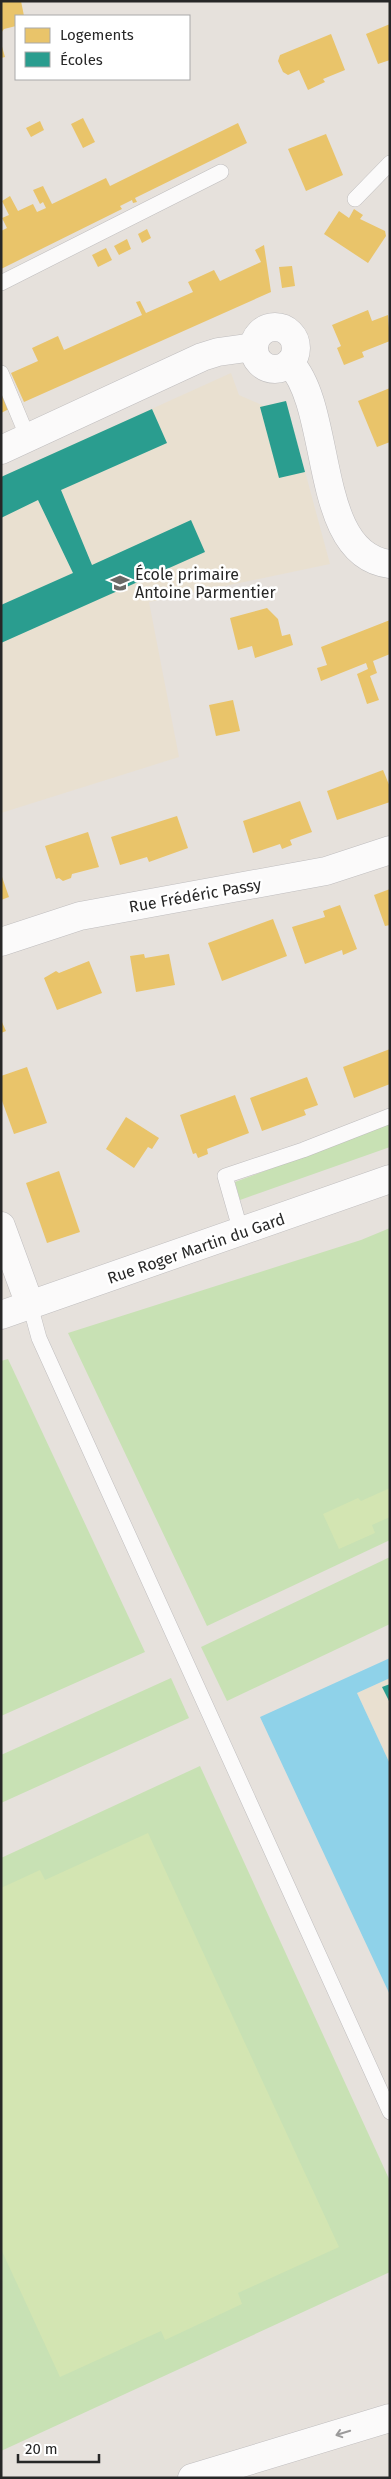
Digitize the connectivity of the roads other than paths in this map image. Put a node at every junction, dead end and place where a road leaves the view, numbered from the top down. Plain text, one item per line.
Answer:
1 (390, 163) edge
2 (221, 172) dead end
3 (355, 199) dead end
4 (1, 283) edge
5 (1, 373) edge
6 (28, 438) junction
7 (1, 450) edge
8 (390, 564) edge
9 (390, 850) edge
10 (1, 942) edge
11 (390, 1116) edge
12 (390, 1180) edge
13 (1, 1226) edge
14 (241, 1232) junction
15 (30, 1305) junction
16 (1, 1315) edge
17 (390, 2112) edge
18 (390, 2418) edge
19 (192, 2478) edge

1 - 3 lane
2 - 4 lane
5 - 6 lane
6 - 7 street
6 - 8 street
9 - 10 street, Rue Frédéric Passy
11 - 14 lane
12 - 14 street, Rue Roger Martin du Gard
13 - 15 street
14 - 15 street, Rue Roger Martin du Gard
15 - 16 street, Rue Roger Martin du Gard
15 - 17 lane
18 -> 19 street

